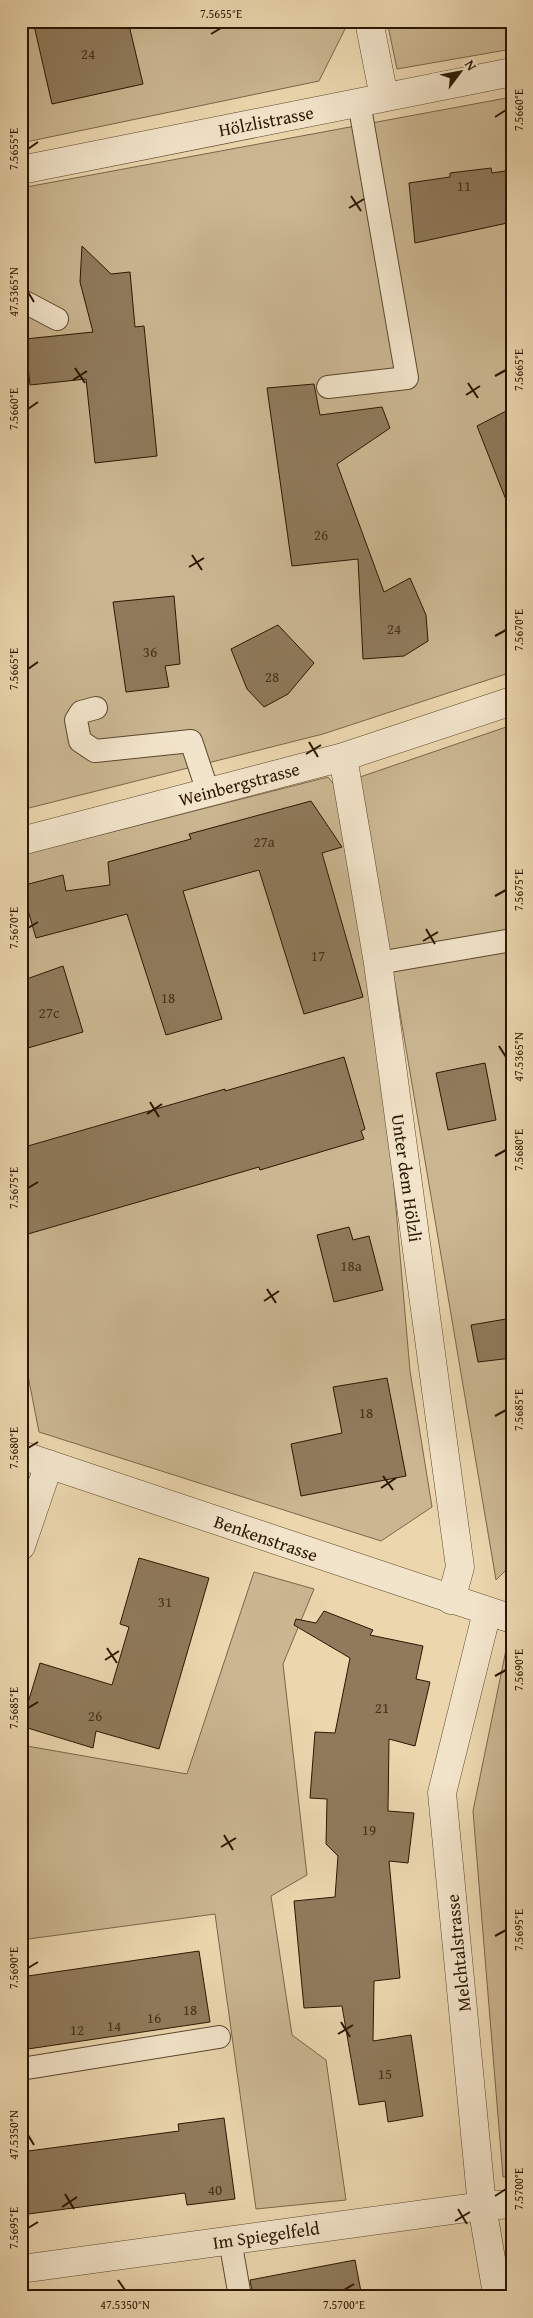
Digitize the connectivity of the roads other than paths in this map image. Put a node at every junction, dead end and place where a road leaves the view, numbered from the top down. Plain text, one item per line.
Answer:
1 (369, 21) edge
2 (511, 76) edge
3 (372, 100) junction
4 (21, 170) edge
5 (21, 300) edge
6 (57, 319) dead end
7 (328, 388) dead end
8 (512, 701) edge
9 (96, 708) dead end
10 (343, 757) junction
11 (208, 792) junction
12 (21, 841) edge
13 (512, 940) edge
14 (378, 963) junction
15 (21, 1455) edge
16 (49, 1464) junction
17 (21, 1546) edge
18 (451, 1600) junction
19 (505, 1615) edge
20 (219, 2037) dead end
21 (21, 2069) edge
22 (512, 2204) edge
23 (482, 2206) junction
24 (230, 2240) junction
25 (21, 2269) edge
26 (240, 2297) edge
27 (501, 2297) edge

1 - 3 street
2 - 3 street, Hölzlistrasse
3 - 4 street, Hölzlistrasse
3 - 7 lane
5 - 6 lane
8 - 10 street, Weinbergstrasse
9 - 11 lane
10 - 11 street, Weinbergstrasse
10 - 14 street, Unter dem Hölzli
11 - 12 street, Weinbergstrasse
13 - 14 lane
14 - 18 street, Unter dem Hölzli
15 - 16 street, Benkenstrasse
16 - 17 street
16 - 18 street, Benkenstrasse
18 - 19 street, Benkenstrasse
19 - 23 street, Melchtalstrasse
20 - 21 lane
22 - 23 street, Im Spiegelfeld
23 - 24 street, Im Spiegelfeld
23 - 27 street, Melchtalstrasse
24 - 25 street, Im Spiegelfeld
24 - 26 lane

